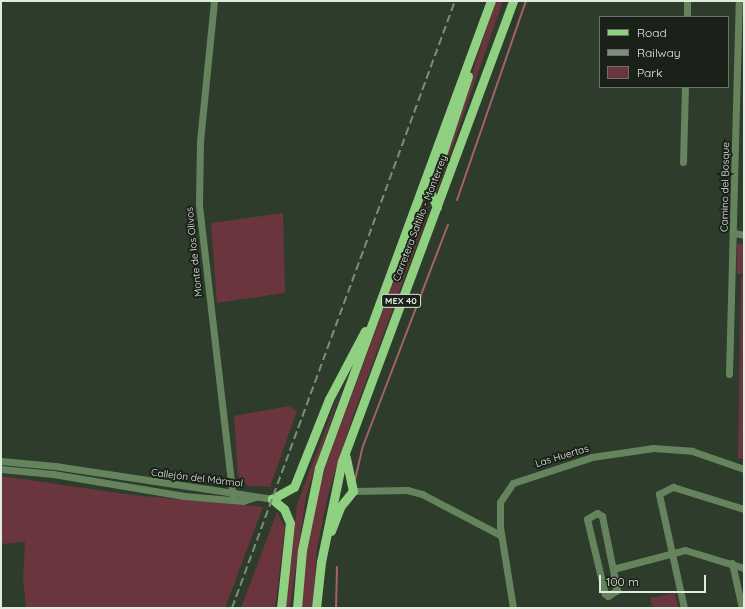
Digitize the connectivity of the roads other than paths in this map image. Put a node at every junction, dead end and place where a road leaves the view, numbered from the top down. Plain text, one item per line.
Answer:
1 (214, 1) edge
2 (491, 1) edge
3 (512, 1) edge
4 (687, 1) edge
5 (739, 1) edge
6 (687, 16) edge
7 (478, 36) junction
8 (685, 88) edge
9 (683, 162) dead end
10 (437, 206) junction
11 (734, 233) junction
12 (744, 235) edge
13 (372, 323) junction
14 (729, 374) dead end
15 (348, 444) junction
16 (1, 461) edge
17 (1, 469) edge
18 (82, 470) junction
19 (744, 470) edge
20 (81, 478) junction
21 (353, 492) junction
22 (233, 496) junction
23 (272, 499) junction
24 (744, 509) edge
25 (500, 536) junction
26 (671, 553) junction
27 (321, 562) junction
28 (732, 563) junction
29 (744, 568) edge
30 (613, 569) junction
31 (281, 608) edge
32 (297, 608) edge
33 (316, 608) edge
34 (513, 608) edge
35 (684, 608) edge
36 (742, 608) edge

1 - 22 street, Monte de los Olivos
2 - 7 main road, Carretera Saltillo - Monterrey / MEX 40
3 - 10 main road, Carretera Saltillo - Monterrey / MEX 40
4 - 6 street
5 - 11 street, Camino del Bosque
7 - 10 main road
7 - 13 main road, Carretera Saltillo - Monterrey / MEX 40
8 - 9 street
10 - 15 main road, Carretera Saltillo - Monterrey / MEX 40
11 - 12 street
11 - 14 street, Camino del Bosque
13 - 23 main road
13 - 32 main road, Carretera Saltillo - Monterrey / MEX 40
15 - 21 main road
15 - 27 main road, Carretera Saltillo - Monterrey / MEX 40
16 - 18 street, Callejón del Mármol
17 - 20 street, Callejón del Mármol
18 - 20 street
18 - 22 street, Callejón del Mármol
19 - 25 street, Las Huertas
20 - 22 street, Callejón del Mármol
21 - 25 street
21 - 27 main road
22 - 23 street, Callejón del Mármol
23 - 31 main road
24 - 26 street
25 - 34 street, Las Huertas
26 - 28 street
26 - 30 street
26 - 35 street
27 - 33 main road, Carretera Saltillo - Monterrey / MEX 40
28 - 29 street
28 - 36 street
30 - 30 street

